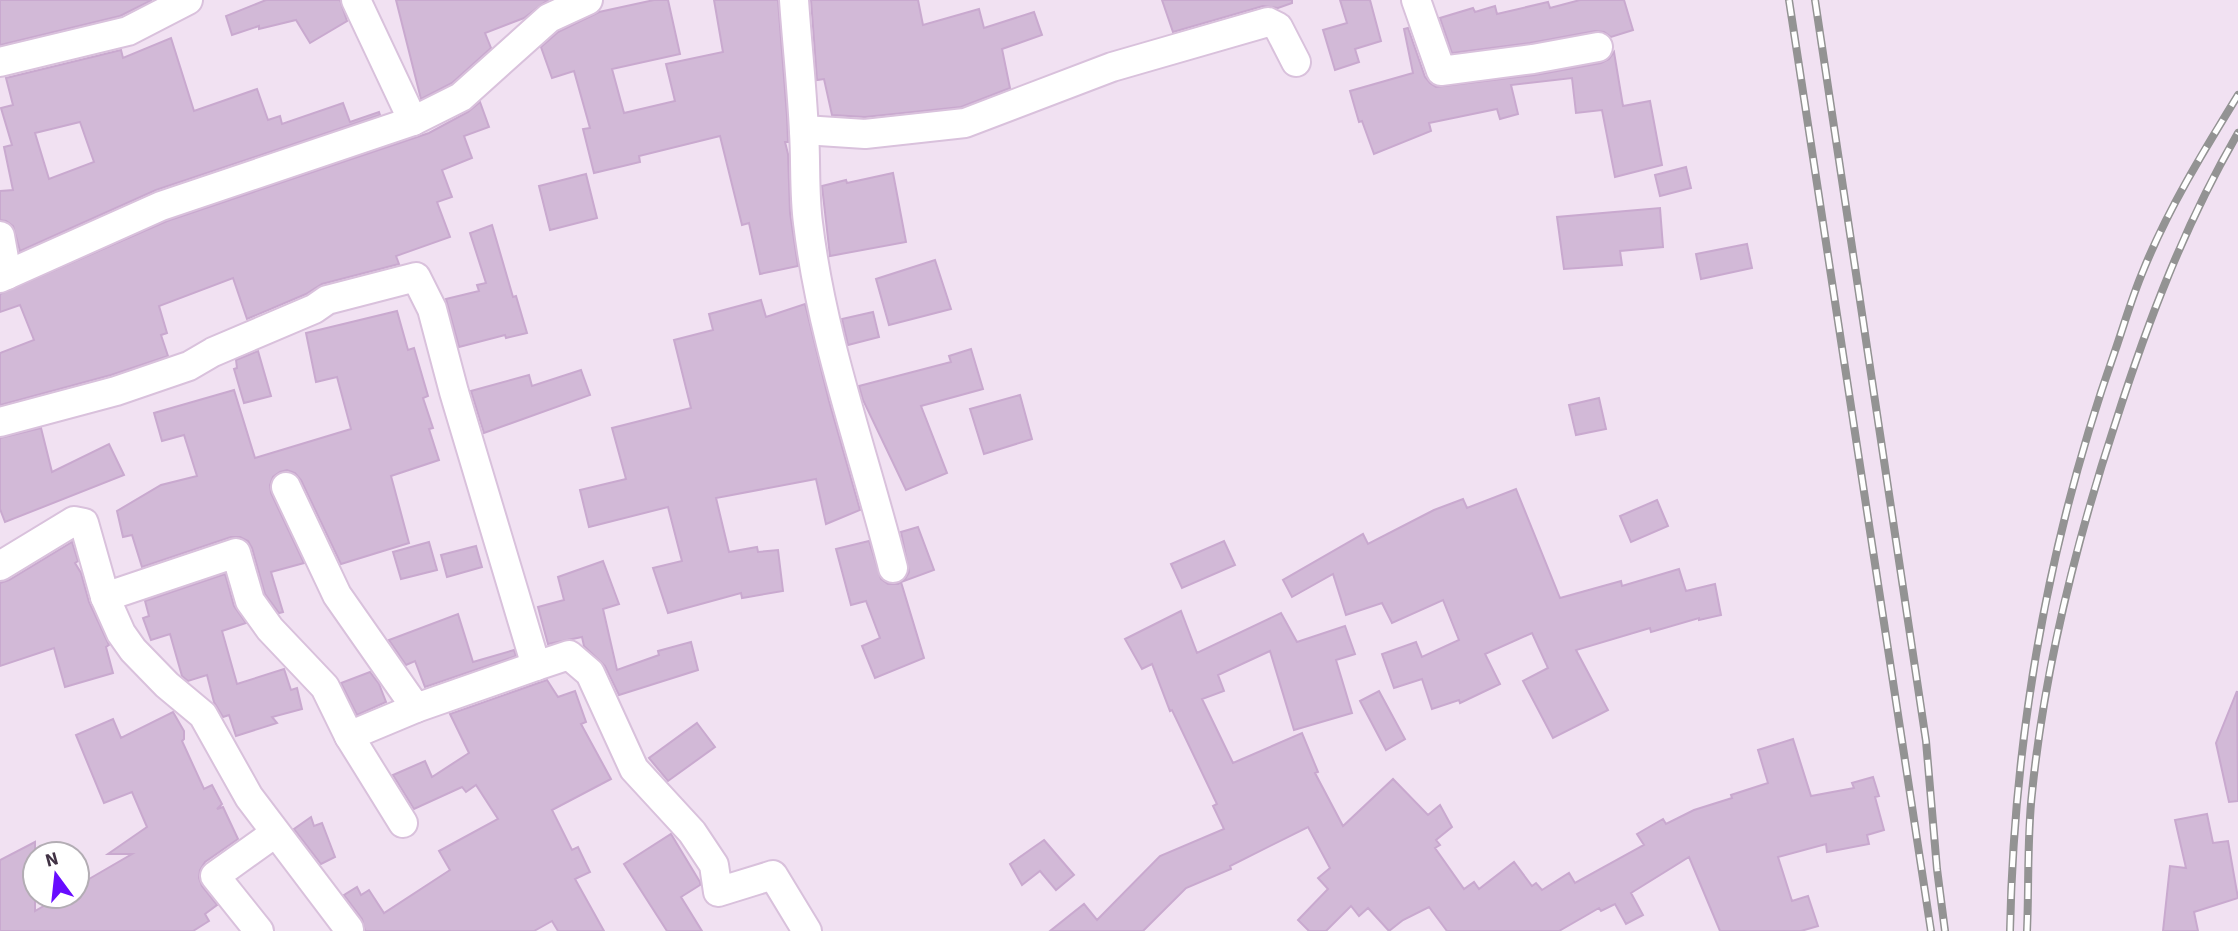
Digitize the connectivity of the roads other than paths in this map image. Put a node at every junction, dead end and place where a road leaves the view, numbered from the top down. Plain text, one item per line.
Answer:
1 (188, 0) edge
2 (356, 0) edge
3 (588, 0) edge
4 (794, 0) edge
5 (1416, 0) edge
6 (1598, 47) dead end
7 (0, 62) edge
8 (1296, 62) dead end
9 (412, 121) junction
10 (804, 130) junction
11 (0, 236) edge
12 (3, 276) edge
13 (0, 422) edge
14 (286, 487) dead end
15 (0, 566) edge
16 (893, 568) dead end
17 (104, 597) junction
18 (536, 666) junction
19 (416, 708) junction
20 (349, 736) junction
21 (403, 823) dead end
22 (275, 833) junction
23 (349, 929) dead end
24 (260, 931) edge
25 (807, 931) edge

1 - 7 street
2 - 9 street
3 - 9 street
4 - 10 street
5 - 6 street
8 - 10 street
9 - 12 street
10 - 16 street
11 - 12 street
13 - 18 street
14 - 19 street
15 - 17 street
17 - 20 street
17 - 22 street
18 - 19 street
18 - 25 street
19 - 20 street
20 - 21 street
22 - 23 street
22 - 24 street

